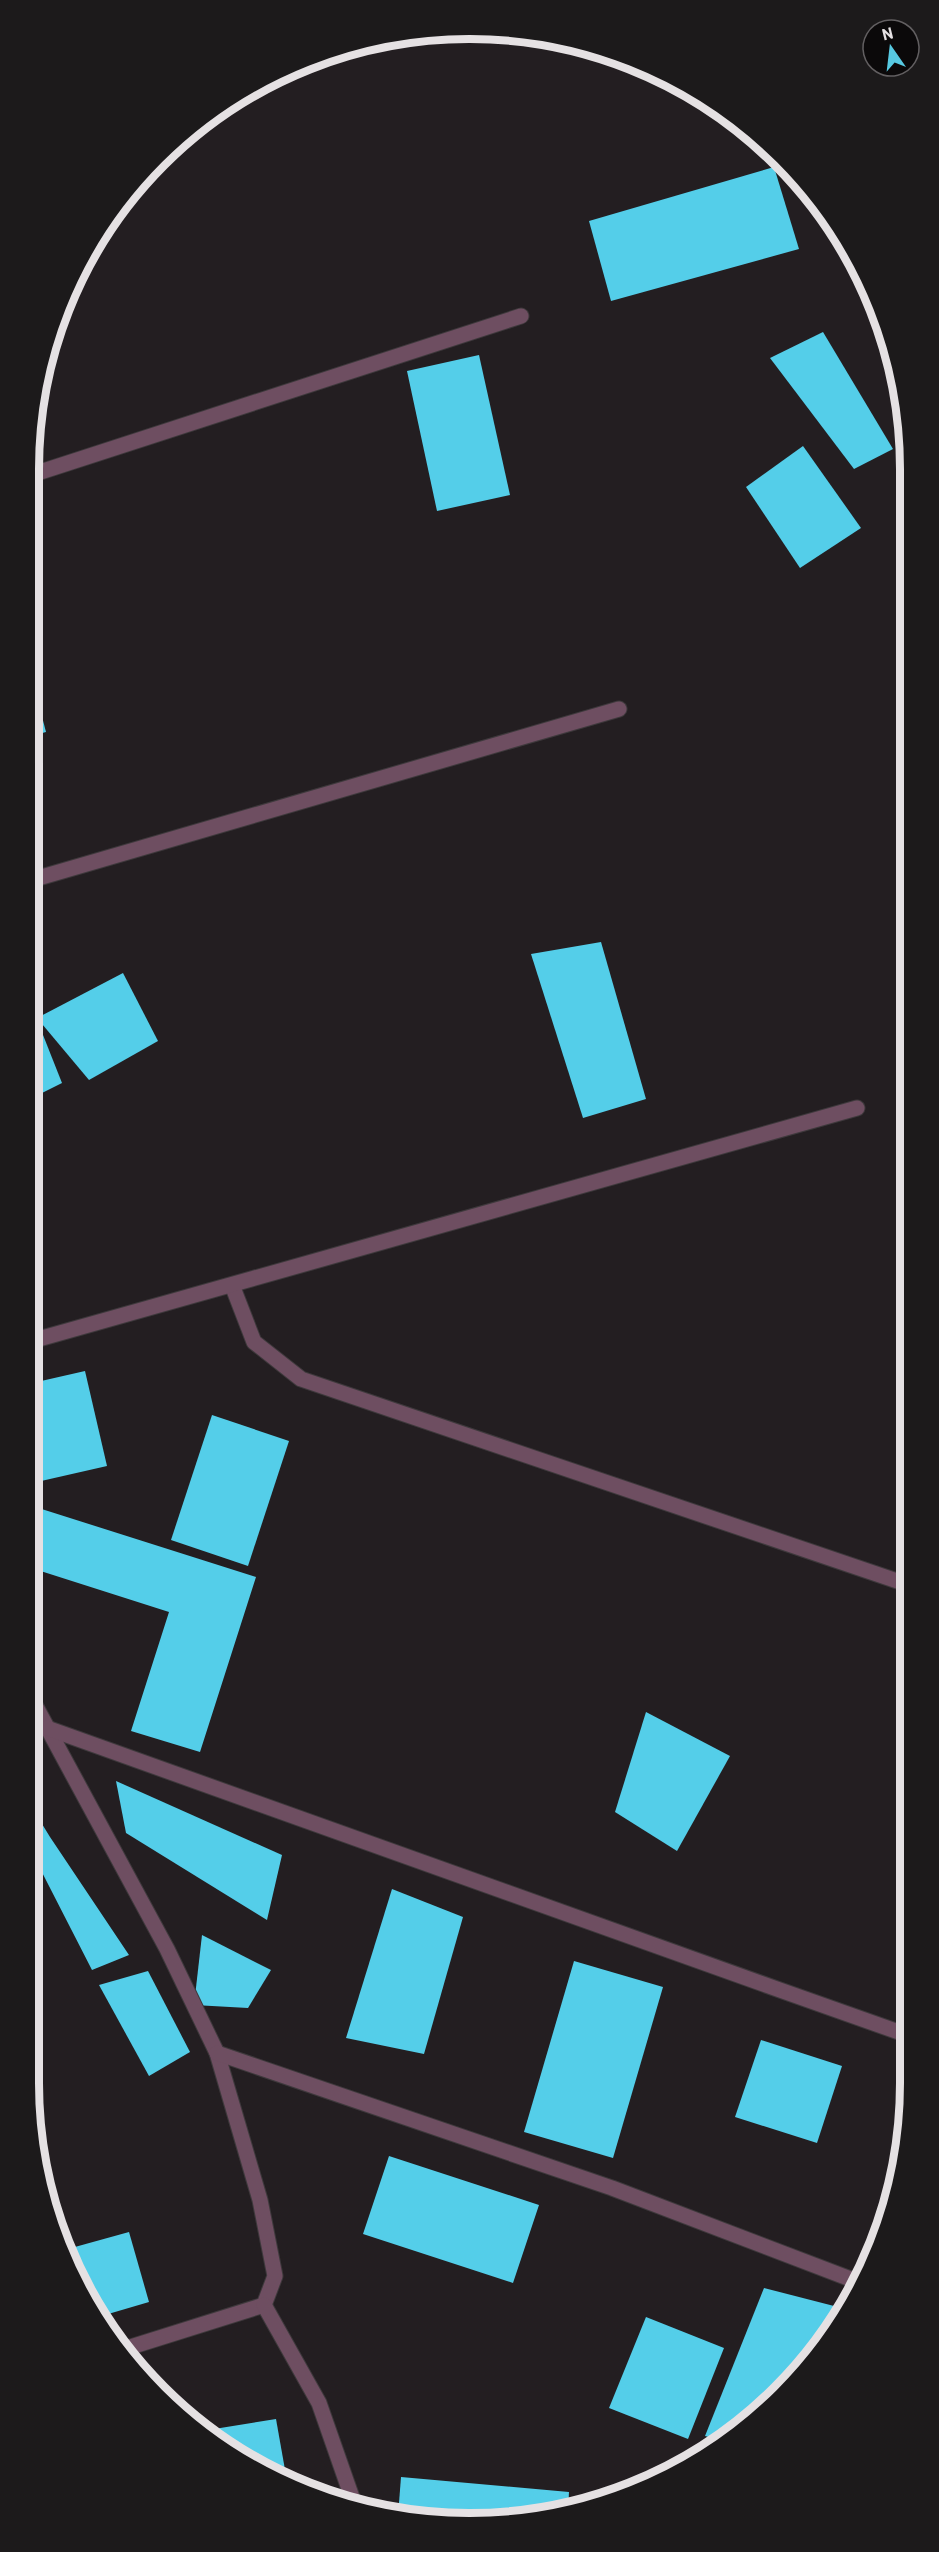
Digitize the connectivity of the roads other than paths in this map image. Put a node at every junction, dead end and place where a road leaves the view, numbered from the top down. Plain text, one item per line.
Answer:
1 (521, 316) dead end
2 (39, 472) edge
3 (619, 709) dead end
4 (39, 878) edge
5 (857, 1108) dead end
6 (232, 1285) junction
7 (39, 1339) edge
8 (900, 1582) edge
9 (39, 1713) edge
10 (47, 1728) junction
11 (900, 2032) edge
12 (217, 2053) junction
13 (852, 2280) edge
14 (264, 2305) junction
15 (130, 2347) edge
16 (352, 2496) edge

1 - 2 street
3 - 4 street
5 - 6 street
6 - 7 street
6 - 8 street
9 - 10 street
10 - 11 street
10 - 12 street
12 - 13 street
12 - 14 street
14 - 15 street
14 - 16 street

